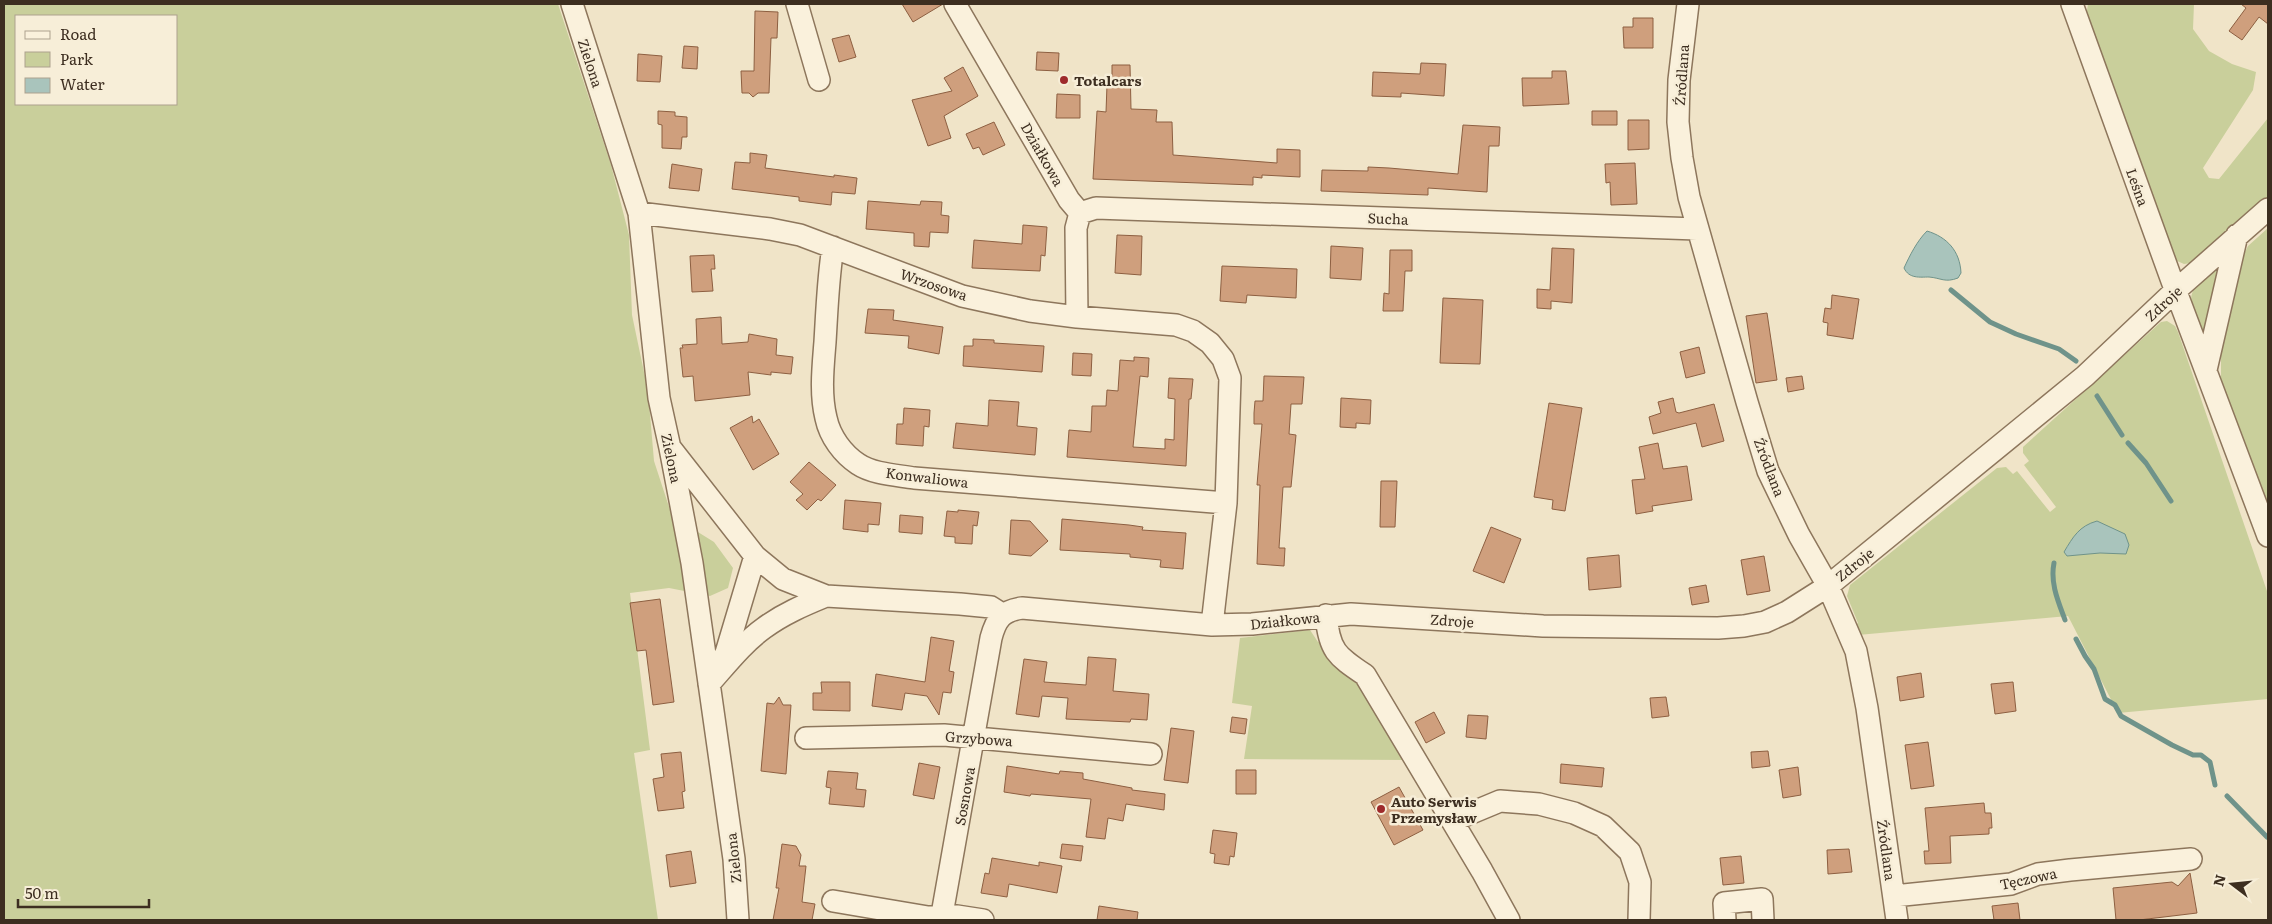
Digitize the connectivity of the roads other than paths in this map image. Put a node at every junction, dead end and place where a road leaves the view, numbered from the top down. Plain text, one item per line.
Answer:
1 (572, 4) edge
2 (797, 4) edge
3 (955, 4) edge
4 (1688, 4) edge
5 (2072, 4) edge
6 (819, 80) dead end
7 (2268, 209) edge
8 (639, 212) junction
9 (1080, 212) junction
10 (1697, 229) junction
11 (2237, 235) junction
12 (834, 247) junction
13 (2176, 290) junction
14 (1077, 317) junction
15 (2206, 370) junction
16 (670, 448) junction
17 (1226, 503) junction
18 (2268, 536) edge
19 (755, 556) junction
20 (1828, 586) junction
21 (826, 596) junction
22 (1002, 614) junction
23 (1326, 615) junction
24 (1212, 624) junction
25 (709, 684) junction
26 (806, 738) dead end
27 (974, 738) junction
28 (1151, 754) dead end
29 (1452, 821) junction
30 (2191, 859) dead end
31 (1894, 896) junction
32 (833, 900) dead end
33 (941, 919) edge
34 (738, 920) edge
35 (982, 920) edge
36 (1508, 920) edge
37 (1639, 920) edge
38 (1725, 920) edge
39 (1763, 920) edge
40 (1897, 920) edge

1 - 8 street, Zielona
2 - 6 street
3 - 9 street, Działkowa
4 - 10 street, Źródlana
5 - 13 street, Leśna
7 - 11 street, Zdroje
8 - 12 street, Wrzosowa
8 - 16 street, Zielona
9 - 10 street, Sucha
9 - 14 street
10 - 20 street, Źródlana
11 - 13 street, Zdroje
11 - 15 street
12 - 14 street, Wrzosowa
12 - 17 street, Konwaliowa
13 - 15 street, Leśna
13 - 20 street, Zdroje
14 - 17 street, Wrzosowa
15 - 18 street, Leśna
16 - 19 street
16 - 25 street, Zielona
17 - 24 street
19 - 21 street
19 - 25 street
20 - 23 street, Zdroje
20 - 31 street, Źródlana
21 - 22 street
21 - 25 street
22 - 24 street, Działkowa
22 - 27 street, Sosnowa
23 - 24 street, Działkowa
23 - 29 street, Działkowa
25 - 34 street, Zielona
26 - 27 street, Grzybowa
27 - 28 street, Grzybowa
27 - 33 street, Sosnowa
29 - 36 street, Działkowa
29 - 37 street
30 - 31 street, Tęczowa
31 - 40 street, Źródlana
32 - 33 street
33 - 35 street
38 - 39 street

